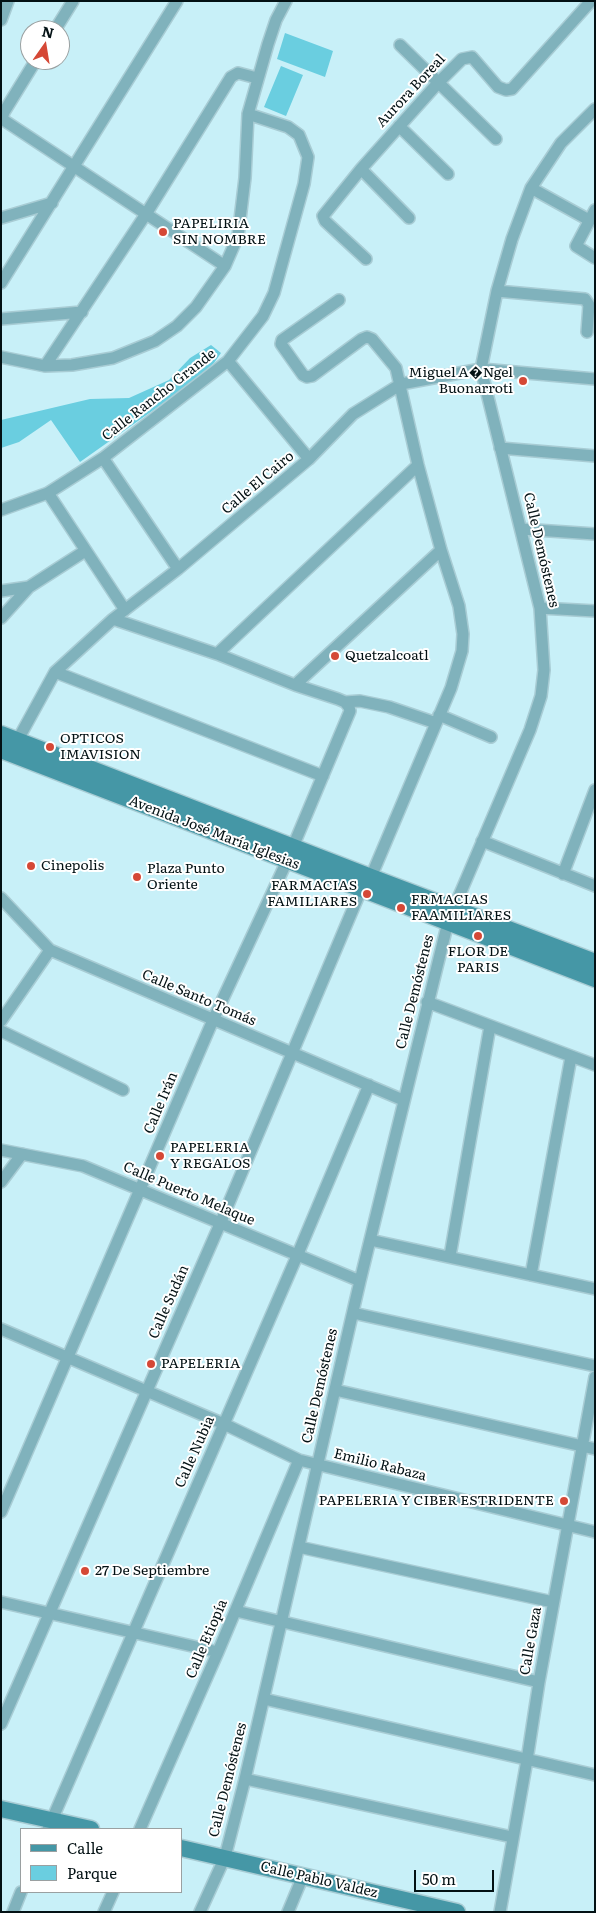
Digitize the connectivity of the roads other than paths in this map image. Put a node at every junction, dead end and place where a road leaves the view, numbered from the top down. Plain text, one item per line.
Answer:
1 (8, 1) edge
2 (73, 1) edge
3 (177, 1) edge
4 (286, 1) edge
5 (591, 1) edge
6 (1, 20) edge
7 (61, 20) edge
8 (400, 45) dead end
9 (30, 70) edge
10 (257, 78) junction
11 (438, 83) junction
12 (595, 110) edge
13 (248, 114) junction
14 (2, 119) edge
15 (400, 126) junction
16 (496, 139) dead end
17 (74, 166) junction
18 (361, 169) junction
19 (448, 174) dead end
20 (531, 188) junction
21 (52, 203) junction
22 (146, 214) junction
23 (592, 215) edge
24 (1, 218) edge
25 (409, 218) dead end
26 (595, 258) edge
27 (366, 259) dead end
28 (225, 266) junction
29 (1, 283) edge
30 (497, 291) junction
31 (339, 300) dead end
32 (82, 312) junction
33 (1, 319) edge
34 (587, 332) dead end
35 (1, 357) edge
36 (228, 361) junction
37 (46, 366) junction
38 (481, 369) junction
39 (595, 379) edge
40 (401, 384) junction
41 (500, 448) junction
42 (595, 456) edge
43 (103, 458) junction
44 (309, 459) junction
45 (418, 465) junction
46 (48, 492) junction
47 (1, 510) edge
48 (521, 529) junction
49 (595, 534) edge
50 (441, 550) junction
51 (85, 551) junction
52 (178, 569) junction
53 (29, 587) junction
54 (1, 591) edge
55 (540, 608) junction
56 (125, 610) junction
57 (595, 611) edge
58 (1, 618) edge
59 (113, 619) junction
60 (217, 654) junction
61 (55, 672) junction
62 (295, 685) junction
63 (347, 704) junction
64 (438, 719) junction
65 (1, 734) edge
66 (491, 736) dead end
67 (10, 748) edge
68 (323, 776) junction
69 (595, 790) edge
70 (482, 842) junction
71 (290, 854) junction
72 (563, 874) junction
73 (366, 884) junction
74 (595, 886) edge
75 (1, 898) edge
76 (450, 914) junction
77 (50, 950) junction
78 (595, 962) edge
79 (595, 979) edge
80 (427, 1002) junction
81 (213, 1020) junction
82 (1, 1021) edge
83 (490, 1026) junction
84 (1, 1031) edge
85 (291, 1053) junction
86 (572, 1057) junction
87 (595, 1065) edge
88 (369, 1085) junction
89 (123, 1090) dead end
90 (403, 1100) junction
91 (1, 1150) edge
92 (22, 1154) junction
93 (1, 1182) edge
94 (140, 1189) junction
95 (220, 1224) junction
96 (370, 1240) junction
97 (297, 1256) junction
98 (450, 1256) junction
99 (531, 1275) junction
100 (360, 1281) junction
101 (595, 1289) edge
102 (353, 1314) junction
103 (1, 1329) edge
104 (69, 1358) junction
105 (595, 1366) edge
106 (595, 1377) edge
107 (335, 1390) junction
108 (147, 1391) junction
109 (224, 1424) junction
110 (583, 1447) junction
111 (595, 1449) edge
112 (299, 1460) junction
113 (317, 1465) junction
114 (1, 1512) edge
115 (568, 1526) junction
116 (595, 1532) edge
117 (299, 1547) junction
118 (1, 1602) edge
119 (554, 1602) junction
120 (236, 1611) junction
121 (49, 1614) junction
122 (282, 1621) junction
123 (132, 1634) junction
124 (218, 1652) junction
125 (539, 1682) junction
126 (264, 1699) junction
127 (1, 1724) edge
128 (527, 1760) junction
129 (595, 1775) edge
130 (245, 1779) junction
131 (1, 1809) edge
132 (49, 1825) edge
133 (80, 1828) edge
134 (140, 1828) edge
135 (512, 1836) junction
136 (182, 1848) edge
137 (225, 1857) junction
138 (303, 1876) junction
139 (21, 1893) edge
140 (113, 1893) edge
141 (13, 1912) edge
142 (104, 1912) edge
143 (200, 1912) edge
144 (288, 1912) edge
145 (457, 1912) edge
146 (500, 1912) edge

1 - 6 street
2 - 7 street
3 - 17 street
4 - 10 street
5 - 11 street, Aurora Boreal
8 - 11 street
9 - 14 street
10 - 13 street
10 - 22 street
11 - 15 street, Aurora Boreal
11 - 16 street
12 - 20 street, Calle Demóstenes
13 - 28 street
13 - 36 street, Calle Rancho Grande
14 - 17 street
15 - 18 street, Aurora Boreal
15 - 19 street
17 - 21 street
17 - 22 street
18 - 25 street
18 - 27 street, Aurora Boreal
20 - 23 street
20 - 30 street, Calle Demóstenes
21 - 24 street
21 - 29 street
22 - 28 street
22 - 32 street
23 - 26 street
28 - 37 street
30 - 34 street
30 - 38 street, Calle Demóstenes
31 - 40 street, Calle Sudán
32 - 33 street
32 - 37 street
35 - 37 street
36 - 43 street, Calle Rancho Grande
36 - 44 street
38 - 39 street, Calle El Cairo
38 - 40 street, Calle El Cairo
38 - 41 street, Calle Demóstenes
40 - 44 street, Calle El Cairo
40 - 45 street, Calle Sudán
41 - 42 street
41 - 48 street, Calle Demóstenes
43 - 46 street, Calle Rancho Grande
43 - 52 street
44 - 52 street, Calle El Cairo
45 - 50 street, Calle Sudán
45 - 60 street
46 - 47 street, Calle Rancho Grande
46 - 51 street
48 - 49 street
48 - 55 street, Calle Demóstenes
50 - 62 street
50 - 64 street, Calle Sudán
51 - 53 street
51 - 56 street
52 - 56 street, Calle El Cairo
53 - 54 street
53 - 58 street
55 - 57 street
55 - 70 street, Calle Demóstenes
56 - 59 street, Calle El Cairo
59 - 60 street
59 - 61 street, Calle El Cairo
60 - 62 street
61 - 67 street, Calle El Cairo
61 - 68 street
62 - 63 street
63 - 64 street
63 - 68 street, Calle Irán
64 - 66 street
64 - 73 street, Calle Sudán
65 - 67 main road, Avenida José María Iglesias
67 - 71 main road, Avenida José María Iglesias
68 - 71 street, Calle Irán
69 - 72 street
70 - 72 street
70 - 76 street, Calle Demóstenes
71 - 73 main road, Avenida José María Iglesias
71 - 81 street, Calle Irán
72 - 74 street
73 - 76 main road, Avenida José María Iglesias
73 - 85 street, Calle Sudán
75 - 77 street, Calle Santo Tomás
76 - 78 main road, Avenida José María Iglesias
76 - 79 main road, Avenida José María Iglesias
76 - 80 street, Calle Demóstenes
77 - 81 street, Calle Santo Tomás
77 - 82 street
80 - 83 street
80 - 90 street, Calle Demóstenes
81 - 85 street, Calle Santo Tomás
81 - 94 street, Calle Irán
83 - 86 street
83 - 98 street
84 - 89 street
85 - 88 street, Calle Santo Tomás
85 - 95 street, Calle Sudán
86 - 87 street
86 - 99 street
88 - 90 street, Calle Santo Tomás
88 - 97 street, Calle Nubia
90 - 96 street, Calle Demóstenes
91 - 92 street, Calle Puerto Melaque
92 - 93 street
92 - 94 street, Calle Puerto Melaque
94 - 95 street, Calle Puerto Melaque
94 - 104 street, Calle Irán
95 - 97 street, Calle Puerto Melaque
95 - 108 street, Calle Sudán
96 - 98 street
96 - 100 street, Calle Demóstenes
97 - 100 street, Calle Puerto Melaque
97 - 109 street, Calle Nubia
98 - 99 street
99 - 101 street
100 - 102 street, Calle Demóstenes
102 - 105 street
102 - 107 street, Calle Demóstenes
103 - 104 street, Emilio Rabaza
104 - 108 street, Emilio Rabaza
104 - 114 street, Calle Irán
106 - 110 street, Calle Gaza
107 - 110 street
107 - 113 street, Calle Demóstenes
108 - 109 street, Emilio Rabaza
108 - 121 street, Calle Sudán
109 - 112 street, Emilio Rabaza
109 - 123 street, Calle Nubia
110 - 111 street
110 - 115 street, Calle Gaza
112 - 113 street, Emilio Rabaza
112 - 120 street, Calle Etiopía
113 - 115 street, Emilio Rabaza
113 - 117 street, Calle Demóstenes
115 - 116 street, Emilio Rabaza
115 - 119 street, Calle Gaza
117 - 119 street
117 - 122 street, Calle Demóstenes
118 - 121 street
119 - 125 street, Calle Gaza
120 - 122 street
120 - 124 street, Calle Etiopía
121 - 123 street
121 - 127 street, Calle Sudán
122 - 125 street
122 - 126 street, Calle Demóstenes
123 - 124 street
123 - 132 street, Calle Nubia
124 - 134 street, Calle Etiopía
125 - 128 street, Calle Gaza
126 - 128 street
126 - 130 street, Calle Demóstenes
128 - 129 street
128 - 135 street, Calle Gaza
130 - 135 street
130 - 137 street, Calle Demóstenes
131 - 132 main road
132 - 133 main road
135 - 146 street, Calle Gaza
136 - 137 main road, Calle Pablo Valdez
137 - 138 main road, Calle Pablo Valdez
137 - 143 street, Calle Demóstenes
138 - 144 street
138 - 145 main road, Calle Pablo Valdez
139 - 141 street
140 - 142 street

